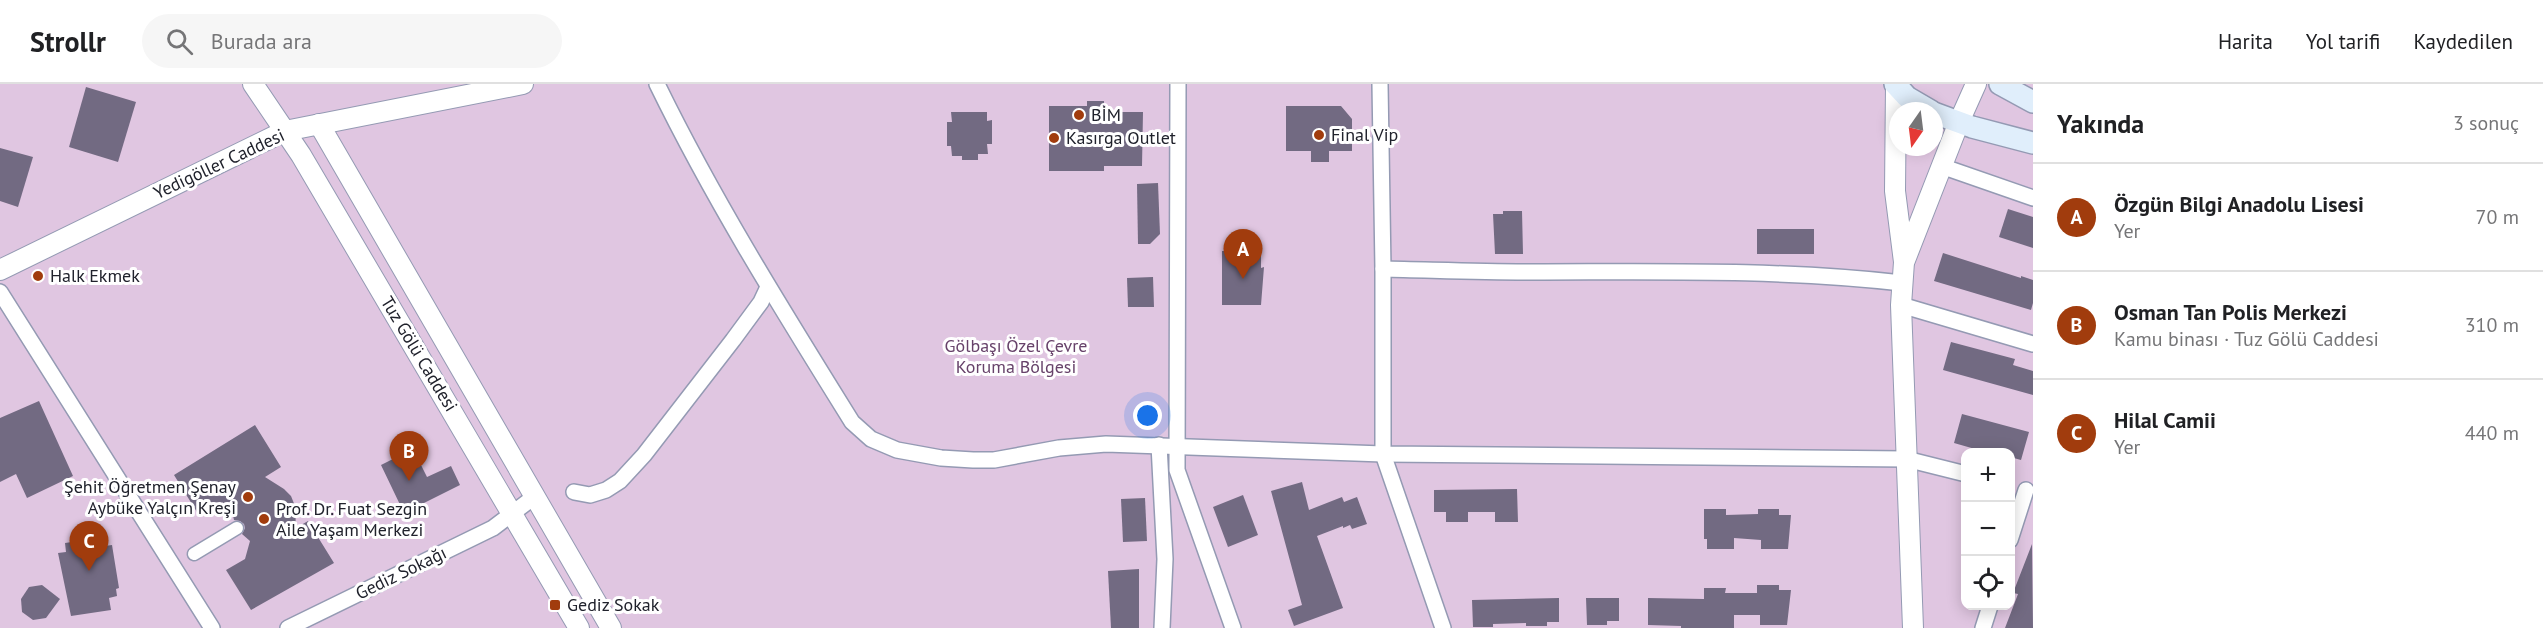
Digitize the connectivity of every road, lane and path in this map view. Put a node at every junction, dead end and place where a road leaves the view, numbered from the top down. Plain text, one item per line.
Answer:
1 (253, 84) edge
2 (523, 84) edge
3 (657, 84) edge
4 (1178, 84) edge
5 (1380, 84) edge
6 (1976, 84) edge
7 (2000, 84) edge
8 (1895, 85) edge
9 (1915, 102) edge
10 (2033, 102) edge
11 (1943, 116) edge
12 (1959, 122) junction
13 (319, 124) junction
14 (285, 131) junction
15 (2033, 143) edge
16 (1941, 166) junction
17 (2033, 198) edge
18 (1904, 262) junction
19 (1383, 269) junction
20 (0, 270) edge
21 (1902, 283) junction
22 (768, 287) junction
23 (0, 292) edge
24 (1900, 305) junction
25 (2033, 344) edge
26 (1158, 445) junction
27 (1177, 445) junction
28 (1383, 454) junction
29 (1906, 459) junction
30 (1961, 473) edge
31 (2015, 487) edge
32 (2030, 491) edge
33 (574, 492) dead end
34 (534, 496) junction
35 (513, 514) junction
36 (237, 528) dead end
37 (2015, 528) edge
38 (194, 554) dead end
39 (1989, 610) edge
40 (212, 628) edge
41 (288, 628) edge
42 (579, 628) edge
43 (611, 628) edge
44 (1162, 628) edge
45 (1233, 628) edge
46 (1443, 628) edge
47 (1913, 628) edge
48 (1983, 628) edge

1 - 14 street, Tuz Gölü Caddesi
2 - 13 street, Yedigöller Caddesi
3 - 22 street
4 - 27 street
5 - 19 street
6 - 12 street
7 - 10 main road
8 - 9 main road
8 - 18 street
11 - 12 main road
12 - 15 main road
12 - 16 street
13 - 14 street, Yedigöller Caddesi
13 - 34 street, Tuz Gölü Caddesi
14 - 20 street, Yedigöller Caddesi
14 - 35 street, Tuz Gölü Caddesi
16 - 17 street
16 - 18 street
18 - 21 street
19 - 21 street
19 - 28 street
21 - 24 street
22 - 26 street
22 - 33 street
23 - 40 street
24 - 25 street
24 - 29 street
26 - 27 street
26 - 44 street
27 - 28 street
27 - 45 street
28 - 29 street
28 - 46 street
29 - 30 street
29 - 47 street
31 - 32 street
32 - 37 street
34 - 35 street, Gediz Sokağı
34 - 43 street, Tuz Gölü Caddesi
35 - 41 street, Gediz Sokağı
35 - 42 street, Tuz Gölü Caddesi
36 - 38 street
39 - 48 street

